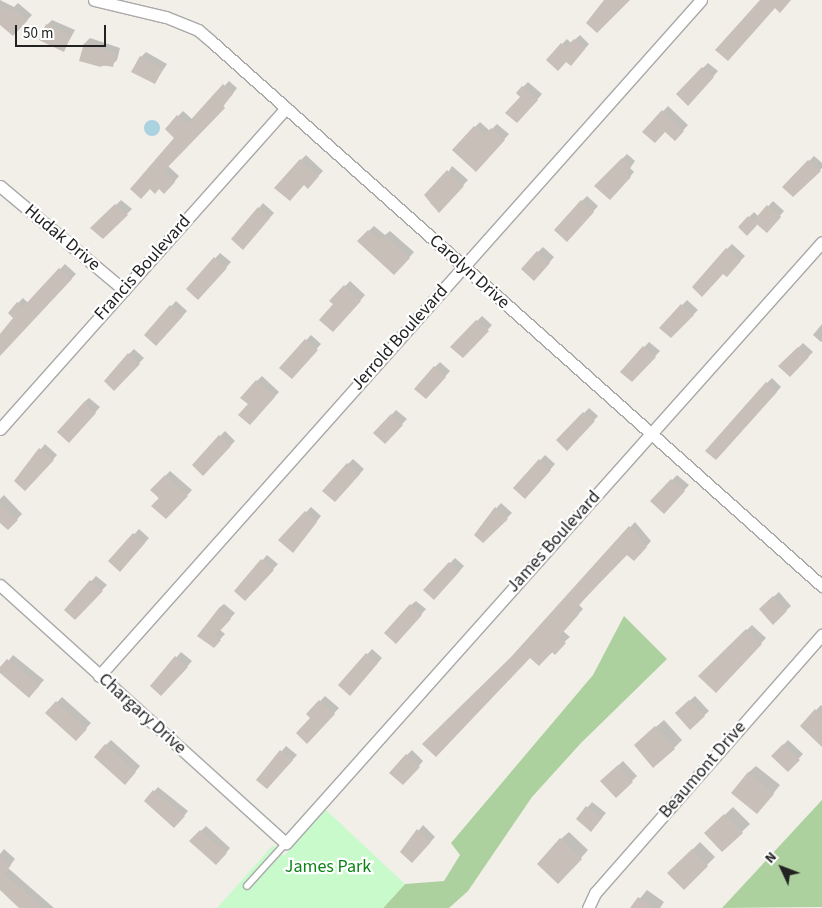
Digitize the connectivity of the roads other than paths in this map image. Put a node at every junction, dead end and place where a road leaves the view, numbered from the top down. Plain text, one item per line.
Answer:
1 (94, 0) edge
2 (701, 0) edge
3 (130, 4) edge
4 (286, 108) junction
5 (0, 186) edge
6 (822, 242) edge
7 (464, 267) junction
8 (124, 290) junction
9 (0, 429) edge
10 (650, 435) junction
11 (0, 585) edge
12 (822, 586) edge
13 (822, 635) edge
14 (99, 676) junction
15 (286, 843) junction
16 (246, 886) dead end
17 (588, 908) edge

1 - 3 street, Carolyn Drive
2 - 7 street, Jerrold Boulevard
3 - 4 street, Carolyn Drive
4 - 7 street, Carolyn Drive
4 - 8 street, Francis Boulevard
5 - 8 street, Hudak Drive
6 - 10 street, James Boulevard
7 - 10 street, Carolyn Drive
7 - 14 street, Jerrold Boulevard
8 - 9 street, Francis Boulevard
10 - 12 street, Carolyn Drive
10 - 15 street, James Boulevard
11 - 14 street, Chargary Drive
13 - 17 street, Beaumont Drive
14 - 15 street, Chargary Drive
15 - 16 lane

